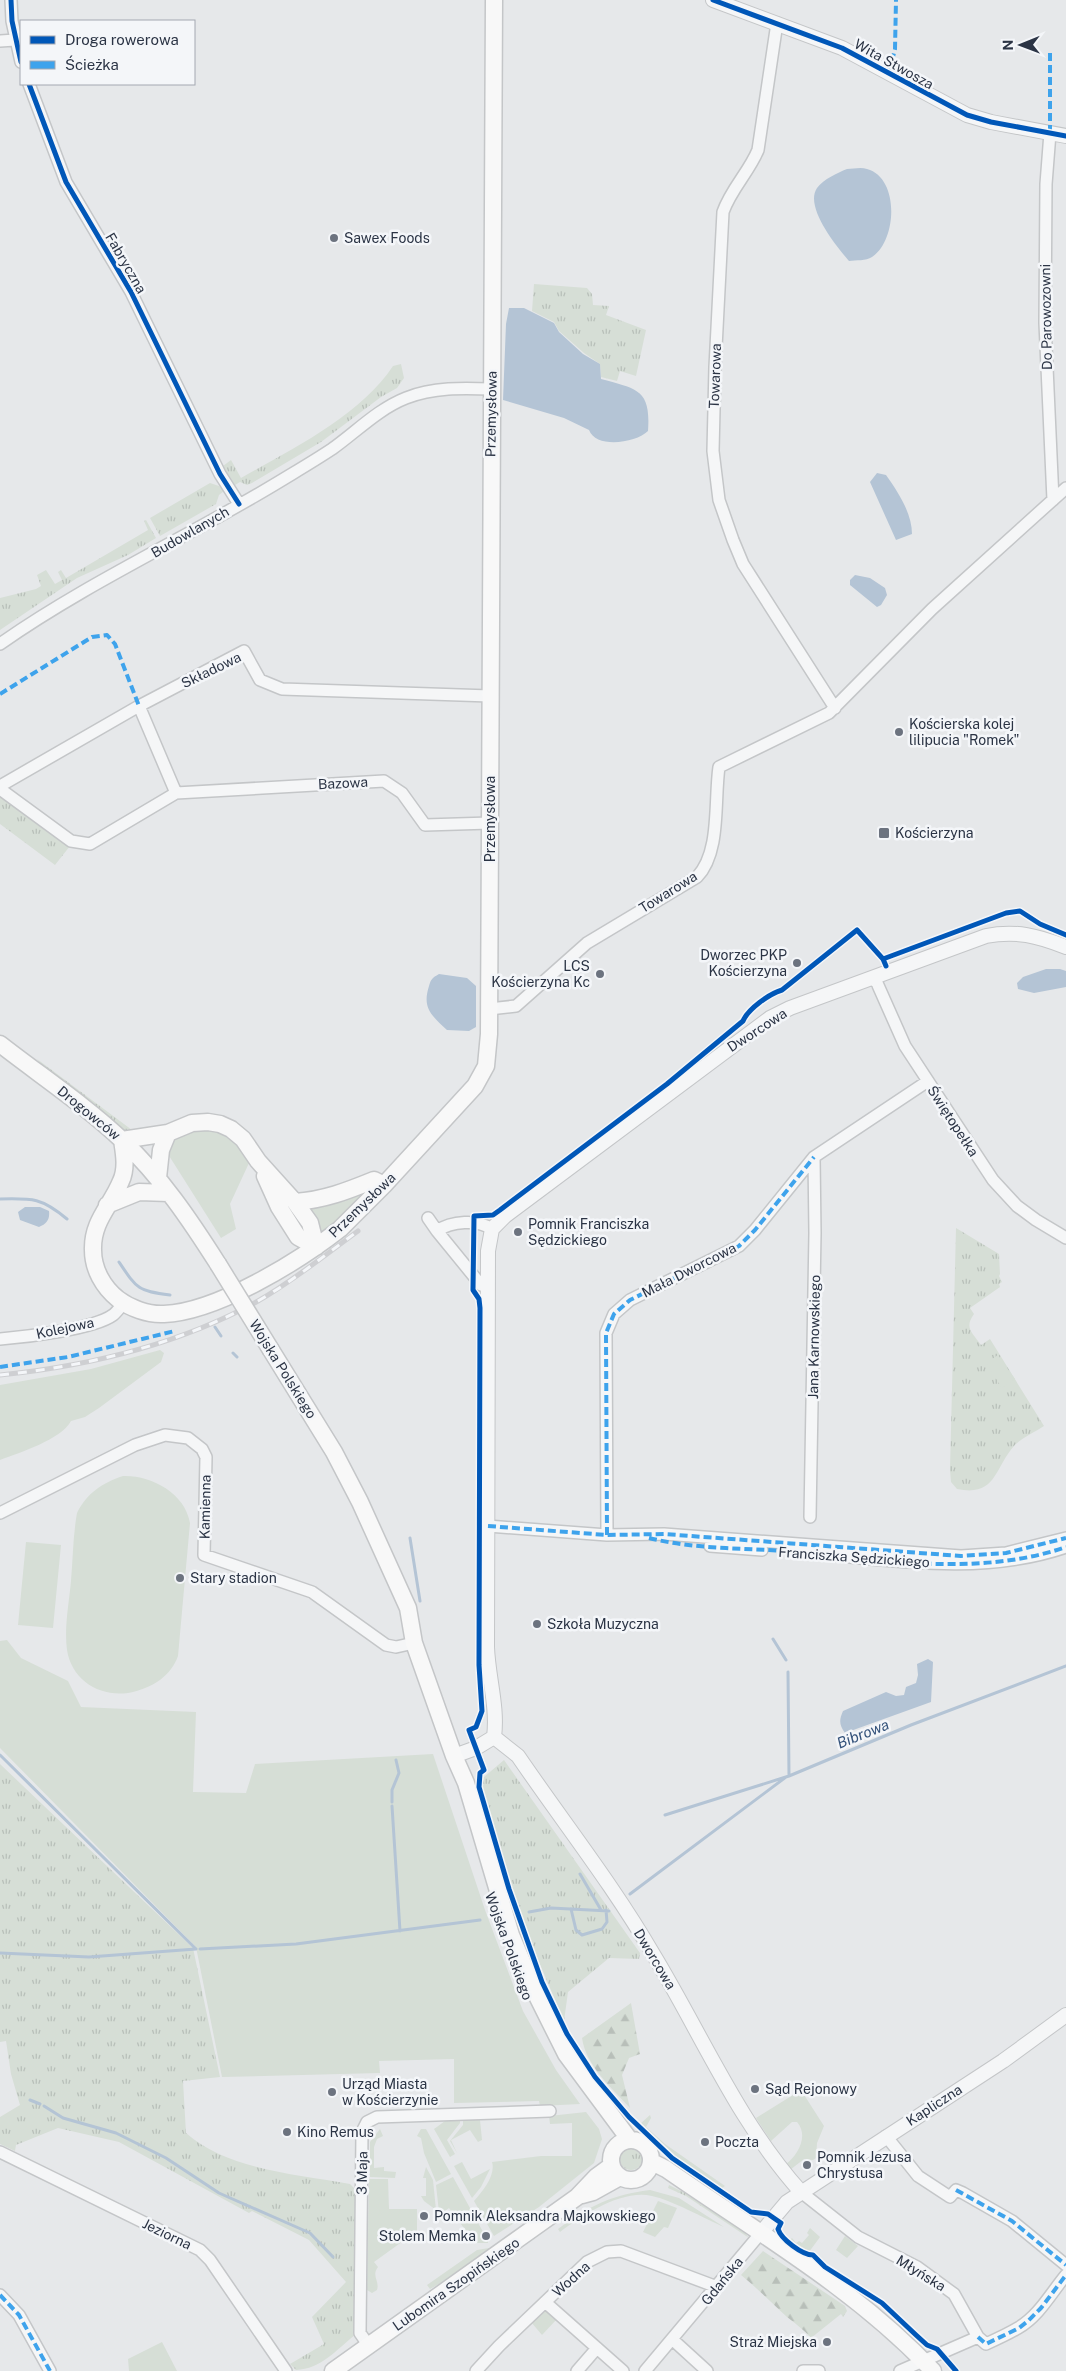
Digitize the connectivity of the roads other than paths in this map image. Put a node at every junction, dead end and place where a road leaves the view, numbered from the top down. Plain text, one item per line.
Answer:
1 (11, 0) edge
2 (494, 0) edge
3 (713, 0) edge
4 (777, 23) junction
5 (0, 40) edge
6 (15, 40) junction
7 (20, 58) edge
8 (29, 85) edge
9 (1050, 133) junction
10 (1066, 136) edge
11 (492, 389) junction
12 (1066, 488) edge
13 (1053, 500) junction
14 (239, 504) junction
15 (0, 644) edge
16 (490, 696) junction
17 (139, 706) junction
18 (835, 708) junction
19 (0, 788) edge
20 (176, 793) junction
21 (490, 823) junction
22 (1066, 947) edge
23 (872, 978) junction
24 (489, 1009) junction
25 (0, 1044) edge
26 (928, 1081) junction
27 (168, 1132) junction
28 (122, 1140) junction
29 (814, 1157) junction
30 (258, 1161) junction
31 (158, 1178) junction
32 (384, 1185) junction
33 (169, 1193) junction
34 (295, 1202) junction
35 (107, 1205) junction
36 (428, 1218) dead end
37 (492, 1230) junction
38 (437, 1231) junction
39 (1066, 1238) edge
40 (316, 1247) junction
41 (488, 1286) junction
42 (124, 1304) junction
43 (0, 1339) edge
44 (0, 1513) edge
45 (810, 1517) dead end
46 (488, 1526) junction
47 (607, 1535) junction
48 (642, 1536) junction
49 (1066, 1538) edge
50 (1066, 1547) edge
51 (414, 1643) junction
52 (494, 1737) junction
53 (454, 1756) junction
54 (1066, 2015) edge
55 (550, 2111) dead end
56 (886, 2136) junction
57 (623, 2142) junction
58 (0, 2152) edge
59 (649, 2167) junction
60 (615, 2171) junction
61 (800, 2192) junction
62 (760, 2234) junction
63 (1066, 2265) edge
64 (1066, 2275) edge
65 (717, 2287) junction
66 (0, 2295) edge
67 (545, 2302) junction
68 (978, 2337) junction
69 (673, 2340) junction
70 (369, 2346) junction
71 (597, 2348) junction
72 (928, 2366) edge
73 (50, 2371) edge
74 (286, 2371) edge
75 (333, 2371) edge
76 (476, 2371) edge
77 (577, 2371) edge
78 (623, 2371) edge
79 (645, 2371) edge
80 (707, 2371) edge
81 (803, 2371) edge
82 (819, 2371) edge
83 (900, 2371) edge

1 - 6 street
2 - 11 main road, Przemysłowa
3 - 4 street, Wita Stwosza
4 - 9 street, Wita Stwosza
4 - 18 street, Towarowa
5 - 6 street
6 - 7 street
8 - 14 street, Fabryczna
9 - 10 street, Wita Stwosza
9 - 13 street, Do Parowozowni
11 - 14 street, Budowlanych
11 - 16 main road, Przemysłowa
12 - 13 street, Towarowa
13 - 18 street, Towarowa
14 - 15 street, Budowlanych
16 - 17 street, Składowa
16 - 21 main road, Przemysłowa
17 - 19 street, Składowa
17 - 20 street
18 - 24 street, Towarowa
19 - 20 street, Bazowa
20 - 21 street, Bazowa
21 - 24 main road, Przemysłowa
22 - 23 street, Dworcowa
23 - 26 street, Świętopełka
23 - 37 street, Dworcowa
24 - 32 main road, Przemysłowa
25 - 28 main road, Drogowców
26 - 29 street, Mała Dworcowa
26 - 39 street, Świętopełka
27 - 28 main road
27 - 30 main road
27 - 31 main road
28 - 31 main road, Drogowców
28 - 35 main road, Przemysłowa
29 - 45 street, Jana Karnowskiego
29 - 47 street, Mała Dworcowa
30 - 34 main road
30 - 40 main road
31 - 33 main road, Drogowców
32 - 34 main road
32 - 40 main road, Przemysłowa
33 - 35 main road
33 - 51 main road, Wojska Polskiego, bridge
34 - 40 main road
35 - 42 main road, Przemysłowa
36 - 38 street
37 - 38 street
37 - 41 street
38 - 41 street
40 - 42 main road, Przemysłowa
41 - 46 street
42 - 43 street, Kolejowa
44 - 51 street, Kamienna
46 - 47 street, Franciszka Sędzickiego
46 - 52 street
47 - 48 street, Franciszka Sędzickiego
48 - 49 street, Franciszka Sędzickiego
48 - 50 street, Franciszka Sędzickiego
51 - 53 main road, Wojska Polskiego
52 - 53 street
52 - 61 street, Dworcowa
53 - 57 main road, Wojska Polskiego
54 - 56 street, Kapliczna
55 - 70 street, 3 Maja
56 - 61 street, Kapliczna
56 - 63 street
57 - 59 main road
57 - 60 main road
58 - 74 street, Jeziorna
59 - 60 main road
59 - 62 main road
60 - 70 main road, Lubomira Szopińskiego
61 - 62 street, Gdańska
61 - 68 street, Młyńska
62 - 65 street, Gdańska
62 - 72 main road
64 - 68 street
65 - 67 street, Wodna
65 - 69 street, Gdańska
66 - 73 street
67 - 71 street
67 - 76 street, Wodna
68 - 72 street
69 - 79 street, Gdańska
69 - 80 street
70 - 75 main road, Lubomira Szopińskiego
71 - 77 street
71 - 78 street
72 - 83 street
81 - 82 street

